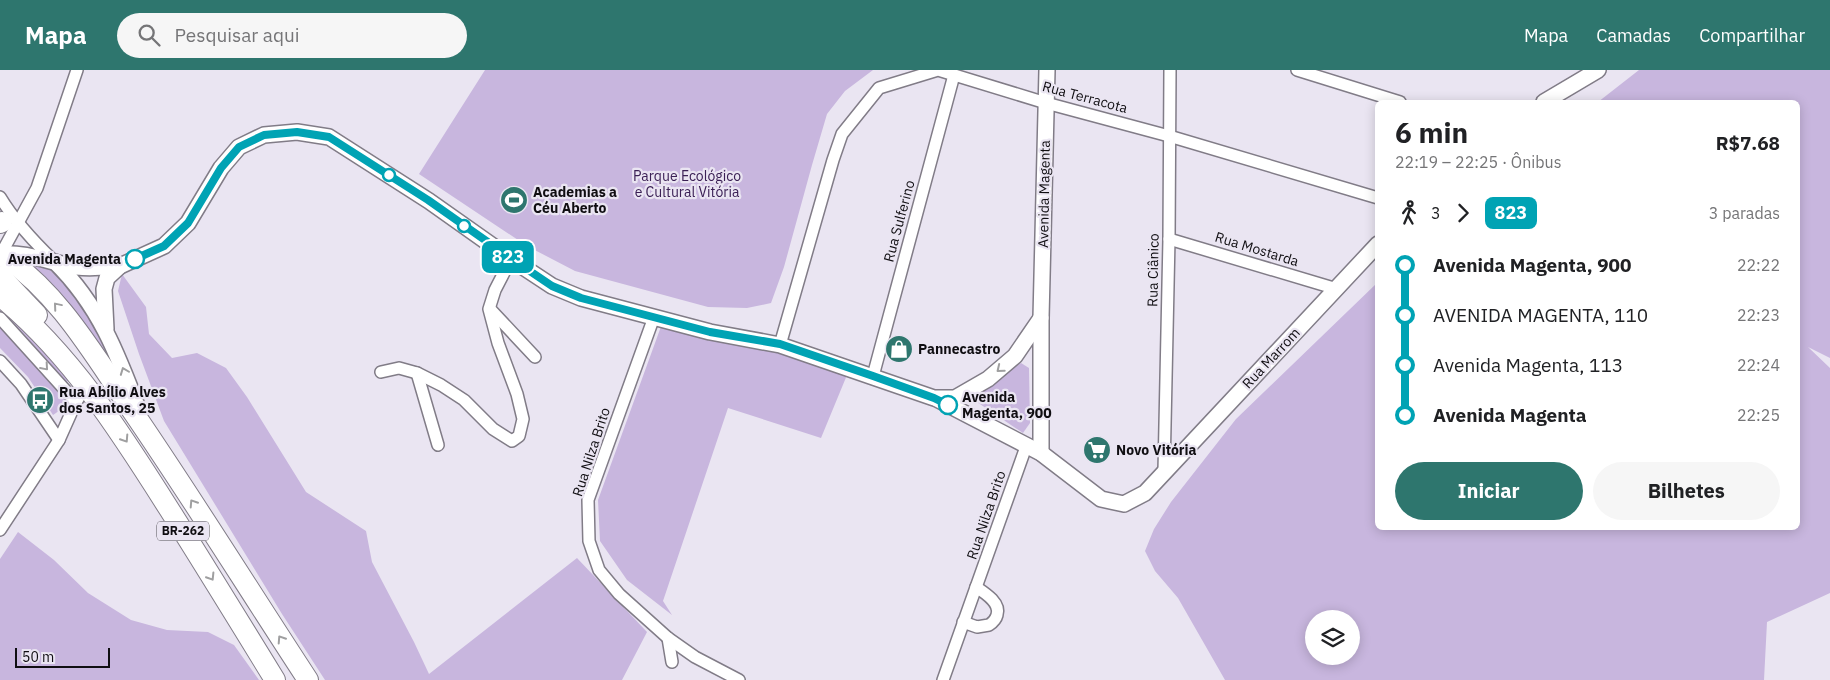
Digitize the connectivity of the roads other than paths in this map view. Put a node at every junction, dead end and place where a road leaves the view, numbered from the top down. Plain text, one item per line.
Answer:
1 (76, 70) edge
2 (1047, 70) edge
3 (1170, 70) edge
4 (1297, 70) edge
5 (1598, 70) edge
6 (954, 74) junction
7 (1394, 100) edge
8 (1547, 100) edge
9 (1046, 103) junction
10 (1169, 136) junction
11 (1375, 197) edge
12 (0, 198) edge
13 (7, 223) edge
14 (1169, 239) junction
15 (1375, 247) edge
16 (0, 255) edge
17 (512, 259) junction
18 (55, 262) junction
19 (120, 266) junction
20 (0, 276) edge
21 (1337, 289) junction
22 (0, 296) edge
23 (489, 309) junction
24 (654, 317) junction
25 (0, 318) edge
26 (1041, 318) junction
27 (106, 329) junction
28 (780, 344) junction
29 (1020, 349) junction
30 (535, 357) dead end
31 (1041, 359) junction
32 (0, 362) edge
33 (381, 372) dead end
34 (417, 373) junction
35 (873, 376) junction
36 (78, 386) junction
37 (934, 398) junction
38 (147, 433) junction
39 (59, 440) junction
40 (1027, 444) junction
41 (438, 445) dead end
42 (1041, 453) junction
43 (1164, 471) junction
44 (0, 530) edge
45 (976, 587) junction
46 (963, 622) junction
47 (668, 638) junction
48 (672, 662) dead end
49 (275, 680) edge
50 (308, 680) edge
51 (740, 680) edge
52 (943, 680) edge

1 - 13 street
2 - 9 street, Avenida Magenta
3 - 10 street, Rua Ciânico
4 - 7 street
5 - 8 street
6 - 9 street, Rua Terracota
6 - 28 street, Rua Terracota
6 - 35 street, Rua Sulferino
9 - 10 street, Rua Terracota
9 - 26 street, Avenida Magenta
10 - 11 street, Rua Terracota
10 - 14 street, Rua Ciânico
12 - 13 street
12 - 13 street
13 - 16 street
13 - 16 street
13 - 18 street
14 - 21 street, Rua Mostarda
14 - 43 street, Rua Ciânico
15 - 21 street, Rua Marrom
16 - 18 street
38 -> 16 highway, BR-262
17 - 19 street
17 - 23 street
17 - 24 street
18 - 19 street
18 - 27 street
19 - 27 street
20 - 36 highway
21 - 43 street, Rua Marrom
22 - 36 highway, BR-262
23 - 30 street
23 - 34 street
24 - 28 street
24 - 47 street, Rua Nilza Brito
25 -> 36 street
26 - 29 street
26 - 31 street, Avenida Magenta
38 -> 27 street
28 - 35 street
29 - 31 street
29 -> 37 street
31 - 42 street, Avenida Magenta
32 - 39 street
33 - 34 street
34 - 41 street
35 - 37 street
36 - 39 street
36 -> 49 highway, BR-262
37 - 40 street, Rua Marrom
50 -> 38 highway, BR-262
39 - 44 street
40 - 42 street, Rua Marrom
40 - 45 street, Rua Nilza Brito
42 - 43 street, Rua Marrom
45 - 46 street, Rua Nilza Brito
45 - 46 street
46 - 52 street, Rua Nilza Brito
47 - 48 street
47 - 51 street, Rua Nilza Brito

